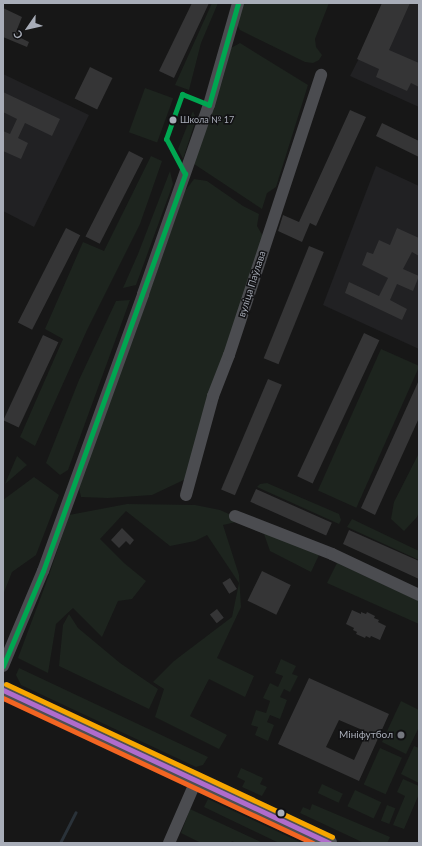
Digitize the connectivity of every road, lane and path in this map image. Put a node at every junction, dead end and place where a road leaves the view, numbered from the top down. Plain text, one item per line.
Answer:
1 (238, 3) edge
2 (321, 75) dead end
3 (186, 495) dead end
4 (235, 516) dead end
5 (419, 595) edge
6 (3, 666) edge
7 (3, 690) edge
8 (196, 781) junction
9 (170, 843) edge
10 (329, 843) edge

1 - 6 street
2 - 3 street, вуліца Паўлава
4 - 5 street
7 - 8 main road
8 - 9 street
8 - 10 main road

